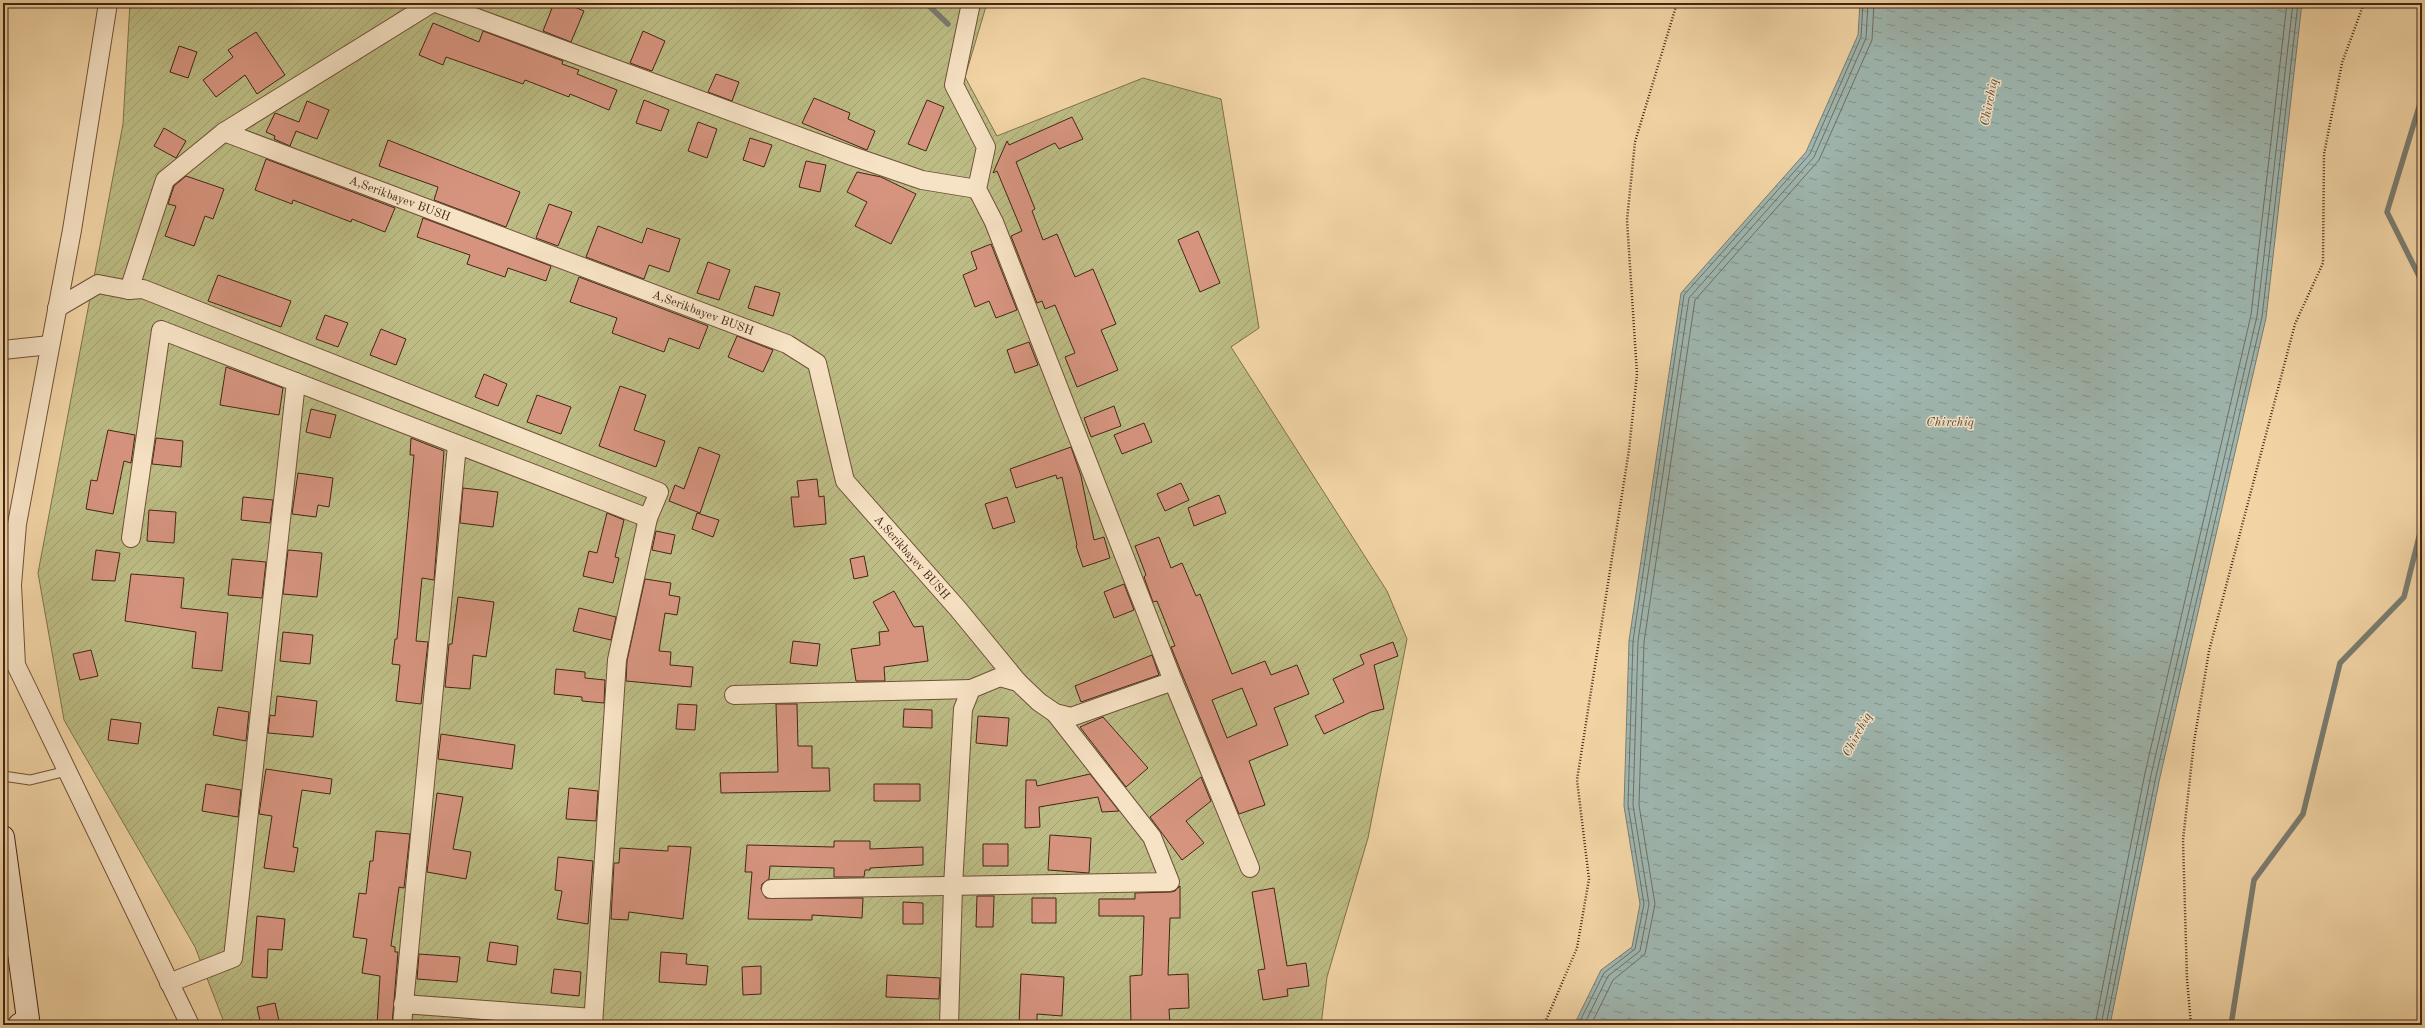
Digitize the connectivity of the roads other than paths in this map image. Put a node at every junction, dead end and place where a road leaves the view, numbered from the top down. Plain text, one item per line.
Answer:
1 (108, 3) edge
2 (432, 3) edge
3 (436, 3) edge
4 (971, 3) edge
5 (224, 132) junction
6 (977, 189) junction
7 (129, 290) junction
8 (57, 308) junction
9 (50, 345) junction
10 (3, 350) edge
11 (296, 382) junction
12 (457, 445) junction
13 (648, 518) junction
14 (131, 538) dead end
15 (1173, 681) junction
16 (1018, 682) junction
17 (971, 689) junction
18 (734, 695) dead end
19 (1055, 713) junction
20 (67, 771) junction
21 (3, 776) edge
22 (3, 838) edge
23 (1250, 868) dead end
24 (953, 886) junction
25 (771, 889) dead end
26 (169, 983) junction
27 (403, 1004) junction
28 (593, 1022) edge
29 (19, 1025) edge
30 (190, 1025) edge
31 (402, 1025) edge
32 (949, 1025) edge

1 - 8 street
2 - 5 street
3 - 6 street
4 - 6 street
5 - 7 street
5 - 16 street, A,Serikbayev BUSH
6 - 15 street
7 - 8 street
7 - 13 street
8 - 9 street
9 - 10 street
9 - 20 street
11 - 12 street
11 - 14 street
11 - 26 street
12 - 13 street
12 - 27 street
13 - 28 street
15 - 19 street
15 - 23 street
16 - 17 street
16 - 19 street, A,Serikbayev BUSH
17 - 18 street
17 - 24 street
19 - 24 street
20 - 21 lane
20 - 26 street
22 - 29 main road
24 - 25 street
24 - 32 street
26 - 30 street
27 - 28 street
27 - 31 street

